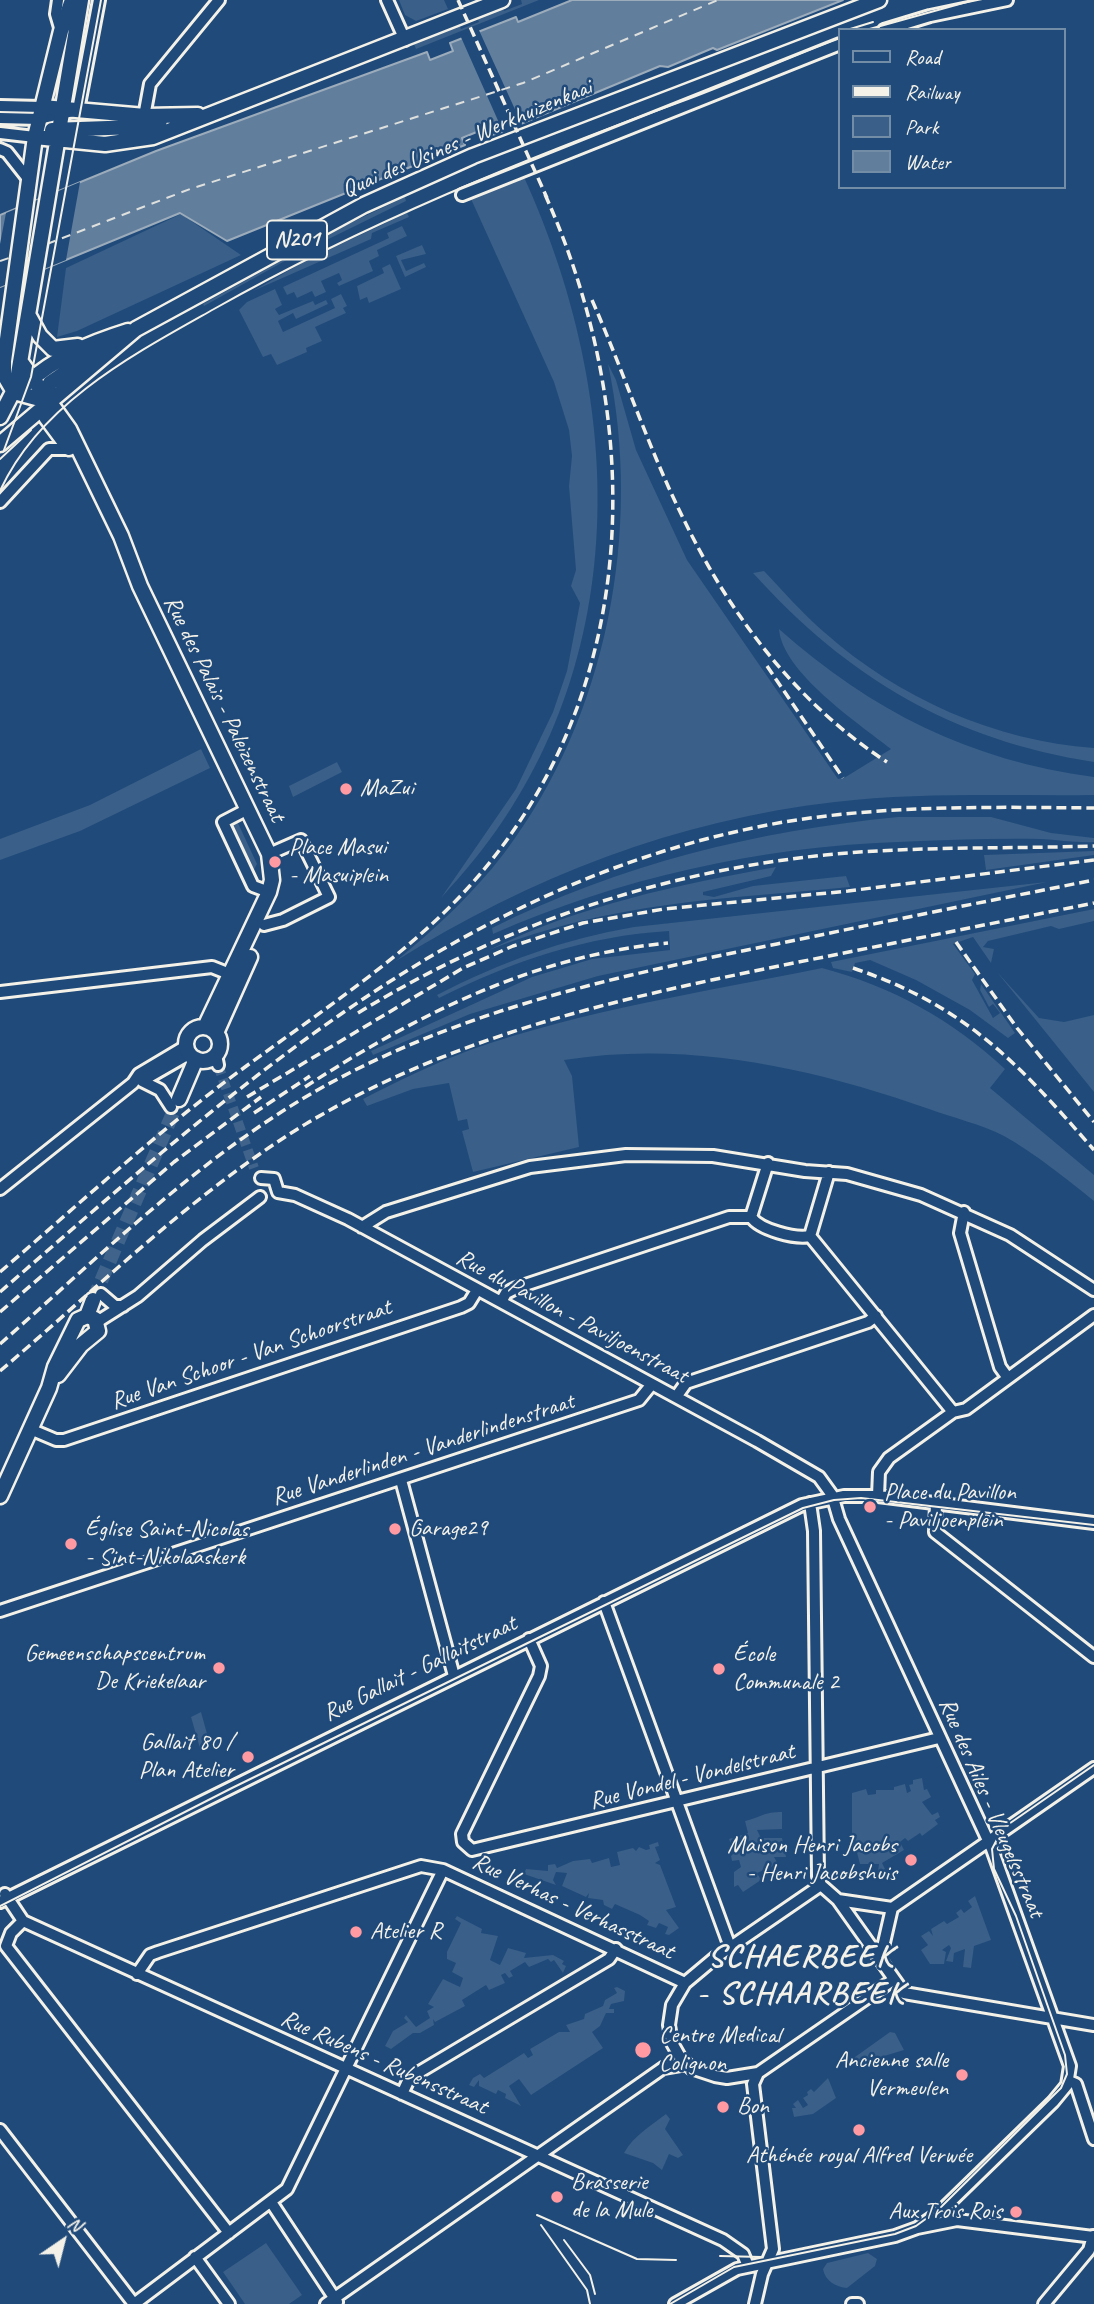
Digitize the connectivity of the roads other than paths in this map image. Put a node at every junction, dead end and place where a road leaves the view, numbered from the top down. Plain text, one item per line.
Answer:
1 (58, 0) edge
2 (72, 0) edge
3 (81, 0) edge
4 (99, 0) edge
5 (219, 0) edge
6 (387, 0) edge
7 (502, 0) edge
8 (879, 0) edge
9 (1007, 0) edge
10 (891, 28) edge
11 (61, 31) junction
12 (405, 40) junction
13 (838, 45) edge
14 (0, 106) edge
15 (69, 110) junction
16 (41, 113) junction
17 (208, 114) junction
18 (0, 118) edge
19 (144, 121) junction
20 (0, 133) edge
21 (58, 135) junction
22 (35, 137) junction
23 (136, 141) junction
24 (0, 149) edge
25 (29, 180) junction
26 (461, 195) dead end
27 (29, 316) junction
28 (136, 329) junction
29 (115, 336) junction
30 (3, 338) edge
31 (86, 345) junction
32 (20, 362) junction
33 (32, 379) junction
34 (14, 392) junction
35 (46, 399) junction
36 (0, 403) edge
37 (0, 417) edge
38 (0, 444) edge
39 (69, 449) junction
40 (0, 502) edge
41 (140, 586) junction
42 (248, 809) junction
43 (269, 854) junction
44 (269, 892) junction
45 (264, 925) junction
46 (232, 975) junction
47 (236, 990) junction
48 (0, 992) edge
49 (211, 1030) junction
50 (191, 1053) junction
51 (137, 1082) junction
52 (175, 1103) joint
53 (768, 1163) junction
54 (254, 1168) tunnel mouth
55 (829, 1172) junction
56 (261, 1178) junction
57 (0, 1189) edge
58 (278, 1192) junction
59 (260, 1197) junction
60 (964, 1212) junction
61 (751, 1217) junction
62 (362, 1227) junction
63 (810, 1236) junction
64 (477, 1290) junction
65 (1094, 1290) edge
66 (97, 1297) joint
67 (501, 1302) junction
68 (122, 1306) junction
69 (1094, 1315) edge
70 (876, 1316) junction
71 (92, 1319) junction
72 (1008, 1378) junction
73 (652, 1384) junction
74 (676, 1397) junction
75 (953, 1412) junction
76 (30, 1429) junction
77 (401, 1480) junction
78 (0, 1496) edge
79 (877, 1496) junction
80 (833, 1498) junction
81 (810, 1503) junction
82 (936, 1503) junction
83 (1094, 1523) edge
84 (604, 1602) junction
85 (0, 1611) edge
86 (529, 1639) junction
87 (1094, 1657) edge
88 (454, 1676) junction
89 (939, 1738) junction
90 (817, 1768) junction
91 (1094, 1768) edge
92 (677, 1802) junction
93 (989, 1842) junction
94 (443, 1870) junction
95 (821, 1885) junction
96 (3, 1897) edge
97 (838, 1900) junction
98 (892, 1908) junction
99 (23, 1921) junction
100 (730, 1947) junction
101 (616, 1950) junction
102 (880, 1960) junction
103 (136, 1974) junction
104 (893, 1980) junction
105 (685, 1983) junction
106 (1054, 2018) junction
107 (1094, 2025) edge
108 (674, 2049) junction
109 (686, 2064) junction
110 (663, 2067) junction
111 (347, 2069) junction
112 (758, 2073) junction
113 (1069, 2081) junction
114 (402, 2094) junction
115 (0, 2130) edge
116 (1094, 2139) edge
117 (538, 2155) junction
118 (271, 2202) junction
119 (949, 2204) junction
120 (957, 2220) junction
121 (916, 2228) junction
122 (229, 2233) junction
123 (1093, 2236) edge
124 (195, 2257) junction
125 (768, 2262) junction
126 (748, 2266) junction
127 (333, 2302) edge
128 (134, 2304) edge
129 (229, 2304) edge
130 (675, 2304) edge
131 (755, 2304) edge
132 (1044, 2304) edge

1 - 11 street
2 - 11 main road
3 - 15 main road
4 - 15 street
5 - 19 street
6 - 12 street
7 - 12 main road
8 - 28 main road, Quai des Usines - Werkhuizenkaai / N201
9 - 10 street
11 - 16 main road
12 - 17 main road
13 - 26 street, Quai des Usines - Werkhuizenkaai
14 - 16 street
15 - 16 main road
15 - 19 main road
15 - 21 main road
16 - 18 street
16 - 22 main road
17 - 19 main road
17 - 23 main road
19 - 21 main road
19 - 23 street
20 - 22 street
21 - 22 main road
21 - 23 main road
21 - 27 main road
22 - 25 main road
24 - 25 street
25 - 30 main road
27 - 31 main road
27 - 32 main road
28 - 29 main road, N201
28 - 35 main road, Quai des Usines - Werkhuizenkaai / N201
29 - 31 main road, N201
29 - 35 main road, N201
30 - 34 main road
31 - 33 main road, N201
32 - 33 main road
32 - 34 main road
33 - 34 main road, N201
33 - 35 main road
34 - 35 main road
34 - 36 main road, N201
34 - 37 main road
35 - 38 main road, N201
35 - 39 main road, Rue des Palais - Paleizenstraat
35 - 41 main road, Rue des Palais - Paleizenstraat
39 - 40 street
39 - 41 main road, Rue des Palais - Paleizenstraat
41 - 42 main road, Rue des Palais - Paleizenstraat
42 - 43 main road, Rue des Palais - Paleizenstraat
42 - 44 street
43 - 44 main road, Rue des Palais - Paleizenstraat
43 - 45 street
44 - 45 main road, Rue des Palais - Paleizenstraat
44 - 46 main road, Rue des Palais - Paleizenstraat
45 - 47 main road, Rue des Palais - Paleizenstraat
46 - 47 main road
46 - 48 street
46 - 49 main road, Rue des Palais - Paleizenstraat
47 - 49 main road, Rue des Palais - Paleizenstraat
49 - 50 main road
49 - 50 main road
50 - 51 street
50 - 52 main road
51 - 52 street
51 - 57 street
53 - 55 street
53 - 61 street
53 - 62 street
54 - 56 street
55 - 60 street
55 - 63 street
56 - 58 street
56 - 59 street
58 - 59 street
58 - 62 street, Rue du Pavillon - Paviljoenstraat
59 - 68 street
60 - 65 street
60 - 72 street
61 - 63 street
61 - 67 street
62 - 64 street, Rue du Pavillon - Paviljoenstraat
63 - 70 street
64 - 67 street, Rue du Pavillon - Paviljoenstraat
64 - 76 street, Rue Van Schoor - Van Schoorstraat
66 - 68 street
66 - 71 main road
67 - 73 street, Rue du Pavillon - Paviljoenstraat
68 - 71 street
69 - 72 street
70 - 74 street
70 - 75 street
71 - 76 main road
72 - 75 street
73 - 74 street, Rue du Pavillon - Paviljoenstraat
73 - 77 street, Rue Vanderlinden - Vanderlindenstraat
74 - 80 street, Rue du Pavillon - Paviljoenstraat
75 - 79 street
76 - 78 main road
77 - 85 street, Rue Vanderlinden - Vanderlindenstraat
77 - 88 street
79 - 80 street
79 - 82 street
80 - 81 street, Rue Gallait - Gallaitstraat
80 - 89 street, Rue des Ailes - Vleugelsstraat
81 - 84 street, Rue Gallait - Gallaitstraat
81 - 90 street
82 - 83 street
82 - 87 street
84 - 86 street, Rue Gallait - Gallaitstraat
84 - 92 street
86 - 88 street, Rue Gallait - Gallaitstraat
86 - 92 street, Rue Vondel - Vondelstraat
88 - 96 street, Rue Gallait - Gallaitstraat
89 - 90 street, Rue Vondel - Vondelstraat
89 - 93 street, Rue des Ailes - Vleugelsstraat
90 - 92 street, Rue Vondel - Vondelstraat
90 - 95 street
91 - 93 street
92 - 100 street
93 - 98 street
93 - 106 street, Rue des Ailes - Vleugelsstraat
94 - 101 street, Rue Verhas - Verhasstraat
94 - 103 street
94 - 111 street
95 - 97 street
95 - 100 street
96 - 99 street
97 - 98 street
97 - 102 street
98 - 102 street
99 - 103 street, Rue Rubens - Rubensstraat
99 - 122 street
100 - 105 street
101 - 105 street, Rue Verhas - Verhasstraat
101 - 114 street
102 - 104 street
103 - 111 street, Rue Rubens - Rubensstraat
104 - 106 street
104 - 112 street
105 - 108 street
106 - 107 street
106 - 113 street, Rue des Ailes - Vleugelsstraat
108 - 109 street
108 - 110 street
109 - 110 street
109 - 112 street
110 - 117 street
111 - 114 street, Rue Rubens - Rubensstraat
111 - 118 street
112 - 125 street
113 - 116 street, Rue des Ailes - Vleugelsstraat
113 - 119 street
114 - 117 street, Rue Rubens - Rubensstraat
115 - 128 street
117 - 126 street, Rue Rubens - Rubensstraat
117 - 127 street
118 - 122 street
118 - 127 street
119 - 120 street
119 - 121 street
120 - 121 street
120 - 123 street
121 - 125 street
122 - 124 street
123 - 132 street
124 - 128 street
124 - 129 street
125 - 126 street
125 - 131 street
126 - 130 street

